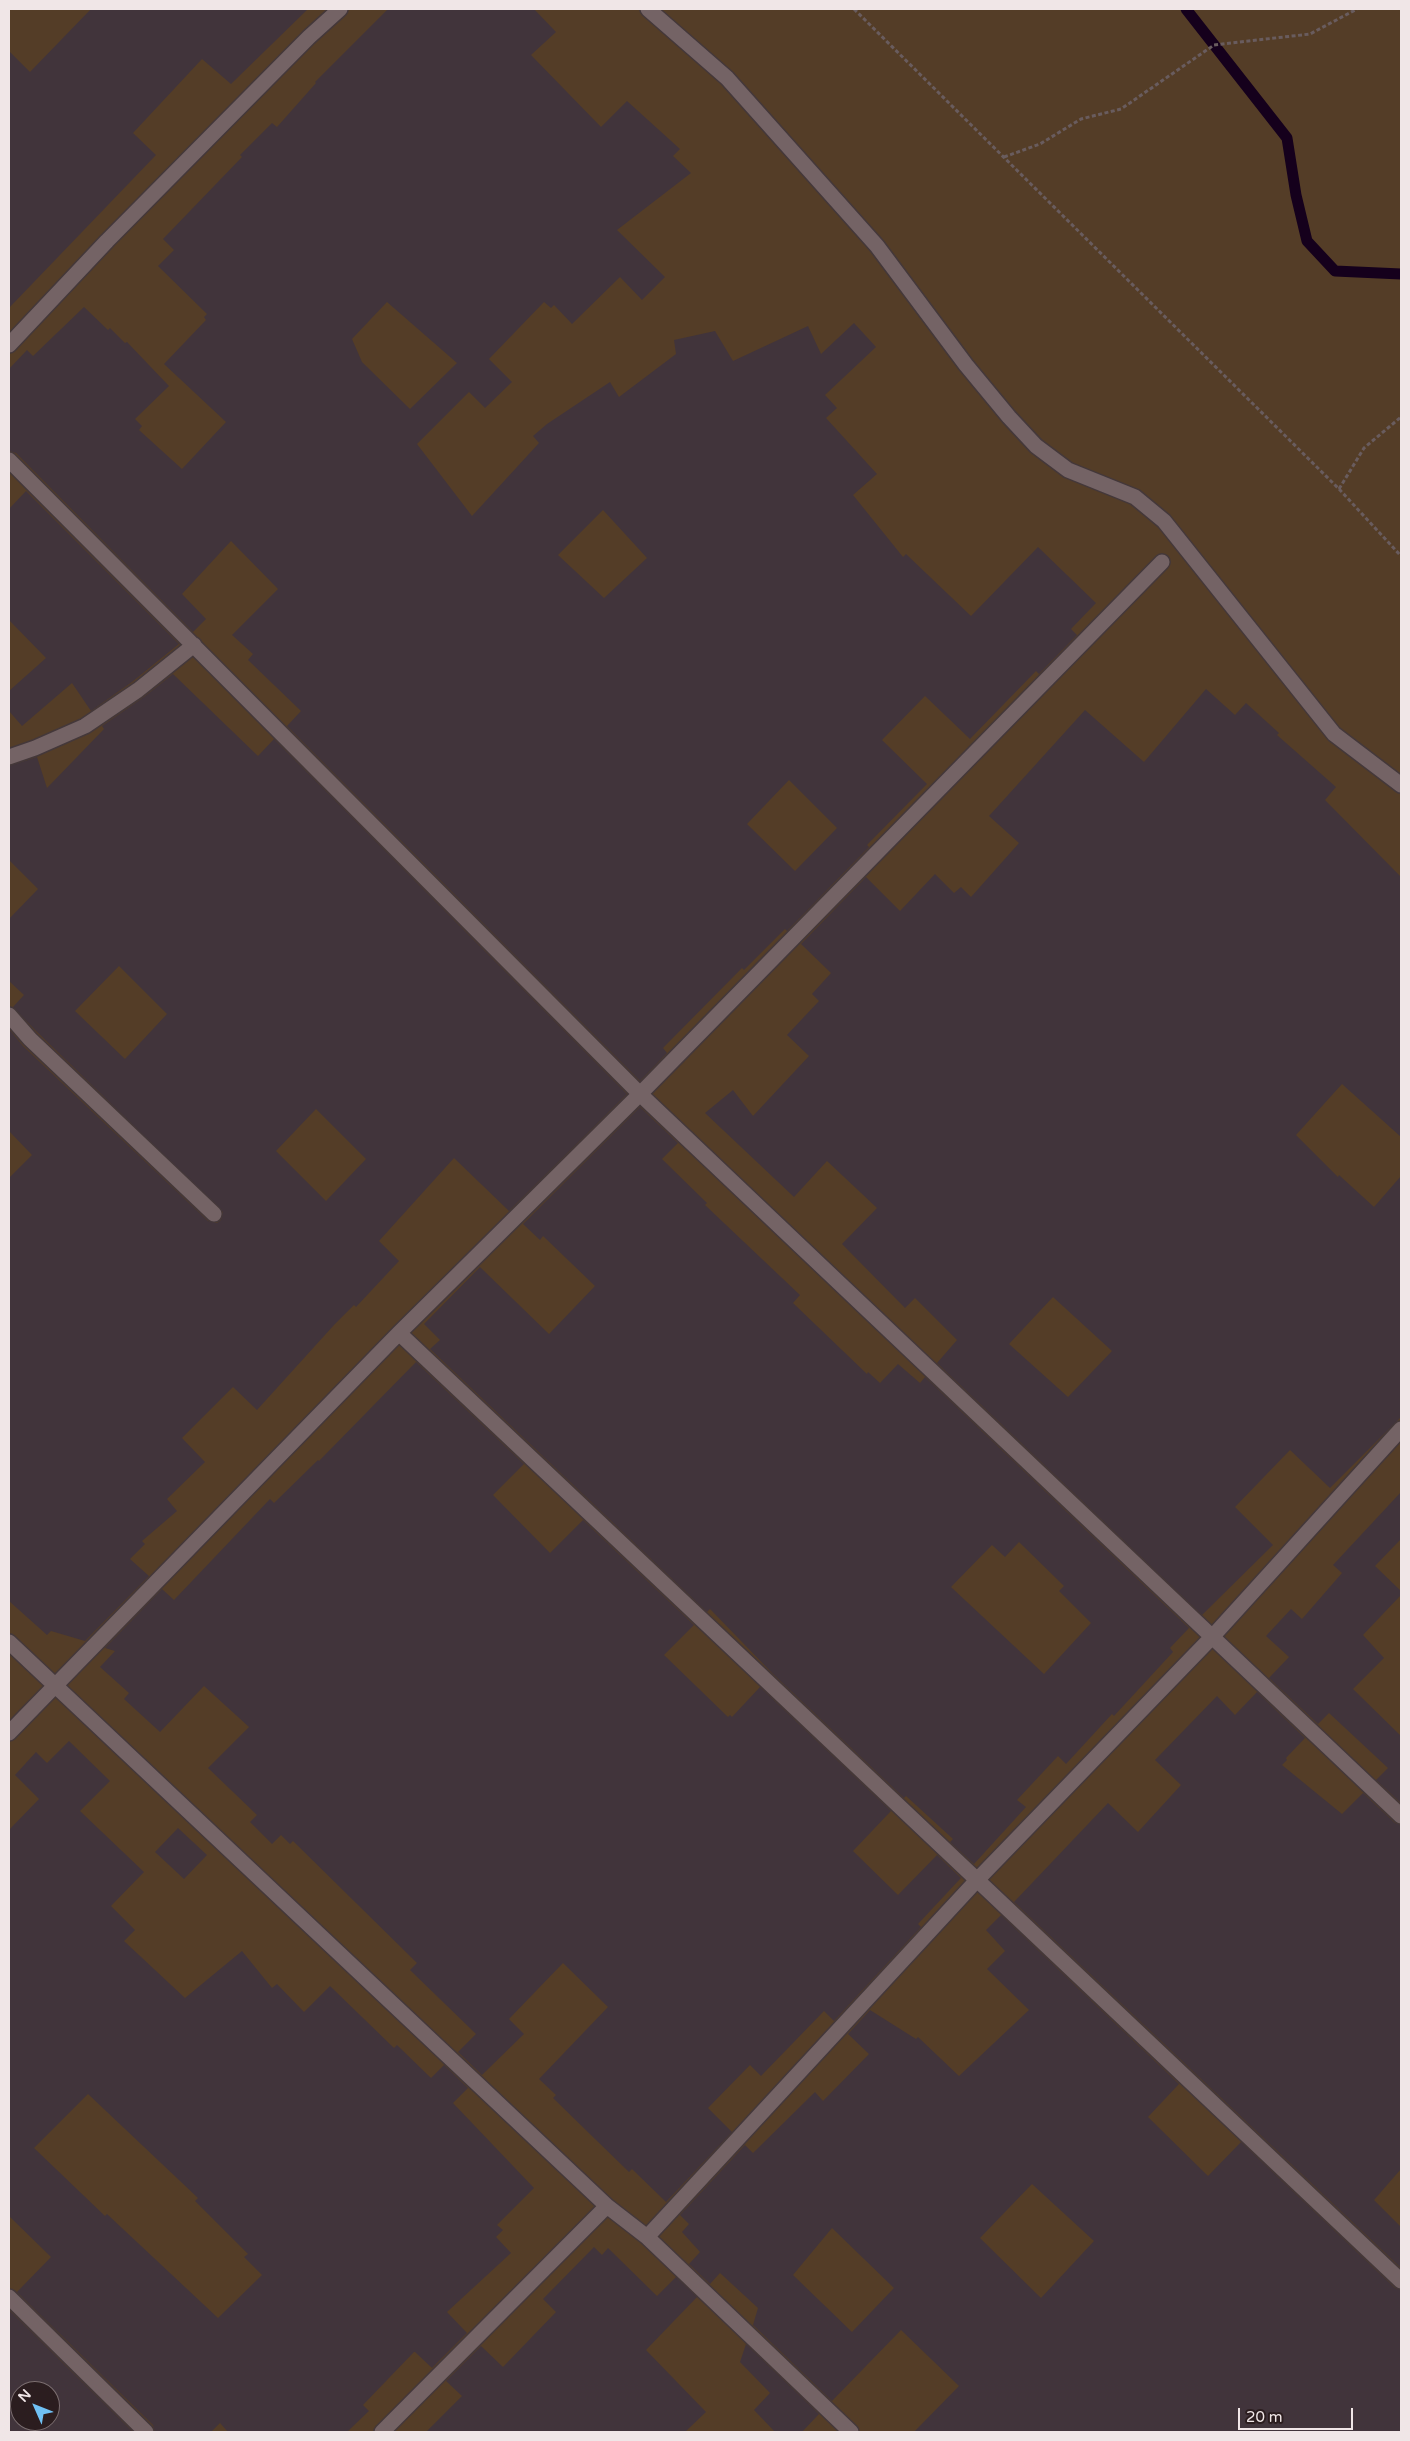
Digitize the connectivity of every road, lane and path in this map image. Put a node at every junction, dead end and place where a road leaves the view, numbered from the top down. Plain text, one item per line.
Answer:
1 (340, 9) edge
2 (648, 9) edge
3 (854, 9) edge
4 (1357, 9) edge
5 (1004, 157) junction
6 (9, 345) edge
7 (1401, 417) edge
8 (9, 460) edge
9 (1339, 489) junction
10 (1401, 556) edge
11 (1162, 562) dead end
12 (194, 645) junction
13 (9, 757) edge
14 (1401, 785) edge
15 (9, 1015) edge
16 (640, 1094) junction
17 (214, 1214) dead end
18 (399, 1332) junction
19 (1401, 1430) edge
20 (1213, 1636) junction
21 (9, 1642) edge
22 (55, 1687) junction
23 (9, 1734) edge
24 (1401, 1816) edge
25 (978, 1879) junction
26 (607, 2206) junction
27 (647, 2237) junction
28 (1401, 2281) edge
29 (9, 2297) edge
30 (146, 2432) edge
31 (382, 2432) edge
32 (851, 2432) edge

1 - 6 street
2 - 14 street
3 - 5 path
4 - 5 path
5 - 9 path
7 - 9 path
8 - 12 street
9 - 10 path
11 - 16 street
12 - 13 street
12 - 16 street
15 - 17 street
16 - 18 street
16 - 20 street
18 - 22 street
18 - 25 street
19 - 20 street
20 - 24 street
20 - 25 street
21 - 22 street
22 - 23 street
22 - 26 street
25 - 27 street
25 - 28 street
26 - 27 street
26 - 31 street
27 - 32 street
29 - 30 street

